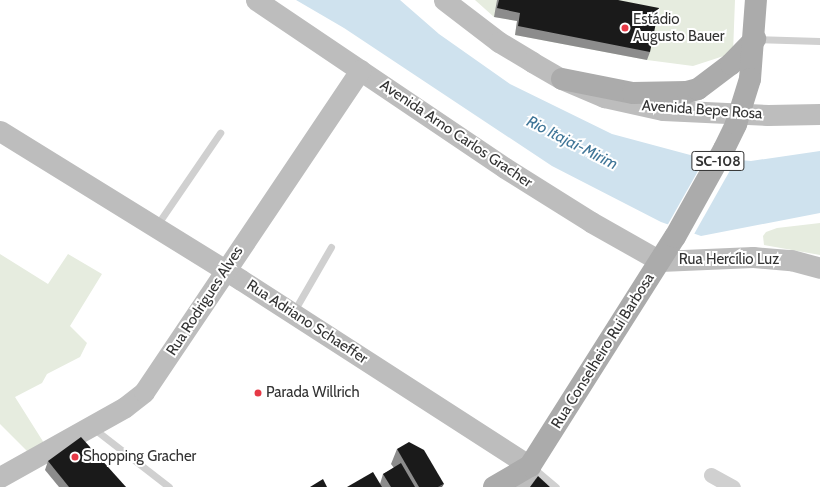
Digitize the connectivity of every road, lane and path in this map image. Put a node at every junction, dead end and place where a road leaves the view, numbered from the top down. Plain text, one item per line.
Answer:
1 (256, 0) edge
2 (444, 0) edge
3 (756, 0) edge
4 (755, 39) junction
5 (820, 41) edge
6 (360, 70) junction
7 (562, 79) junction
8 (820, 114) edge
9 (0, 131) edge
10 (220, 133) dead end
11 (156, 227) junction
12 (331, 247) dead end
13 (660, 261) junction
14 (820, 268) edge
15 (226, 270) junction
16 (293, 313) junction
17 (91, 427) junction
18 (530, 466) junction
19 (711, 475) dead end
20 (0, 477) edge
21 (169, 487) edge
22 (494, 487) edge
23 (520, 487) edge
24 (556, 487) edge
25 (733, 487) edge

1 - 6 main road, Avenida Arno Carlos Gracher
2 - 7 main road, Avenida Bepe Rosa
3 - 4 main road, SC-108
4 - 5 lane
4 - 7 main road
4 - 13 main road, Rua Conselheiro Rui Barbosa / SC-108, bridge
6 - 13 main road, Avenida Arno Carlos Gracher
6 - 15 main road, Rua Rodrigues Alves
7 - 8 main road, Avenida Bepe Rosa
9 - 11 main road, Rua Adriano Schaeffer
10 - 11 lane
11 - 15 main road, Rua Adriano Schaeffer
12 - 16 lane
13 - 14 main road, Rua Hercílio Luz
13 - 18 main road, Rua Conselheiro Rui Barbosa
15 - 16 main road, Rua Adriano Schaeffer
15 - 17 main road, Rua Rodrigues Alves
16 - 18 main road, Rua Adriano Schaeffer
17 - 20 main road, Rua Rodrigues Alves
17 - 21 lane
18 - 22 main road
18 - 23 main road
18 - 24 lane
19 - 25 street

